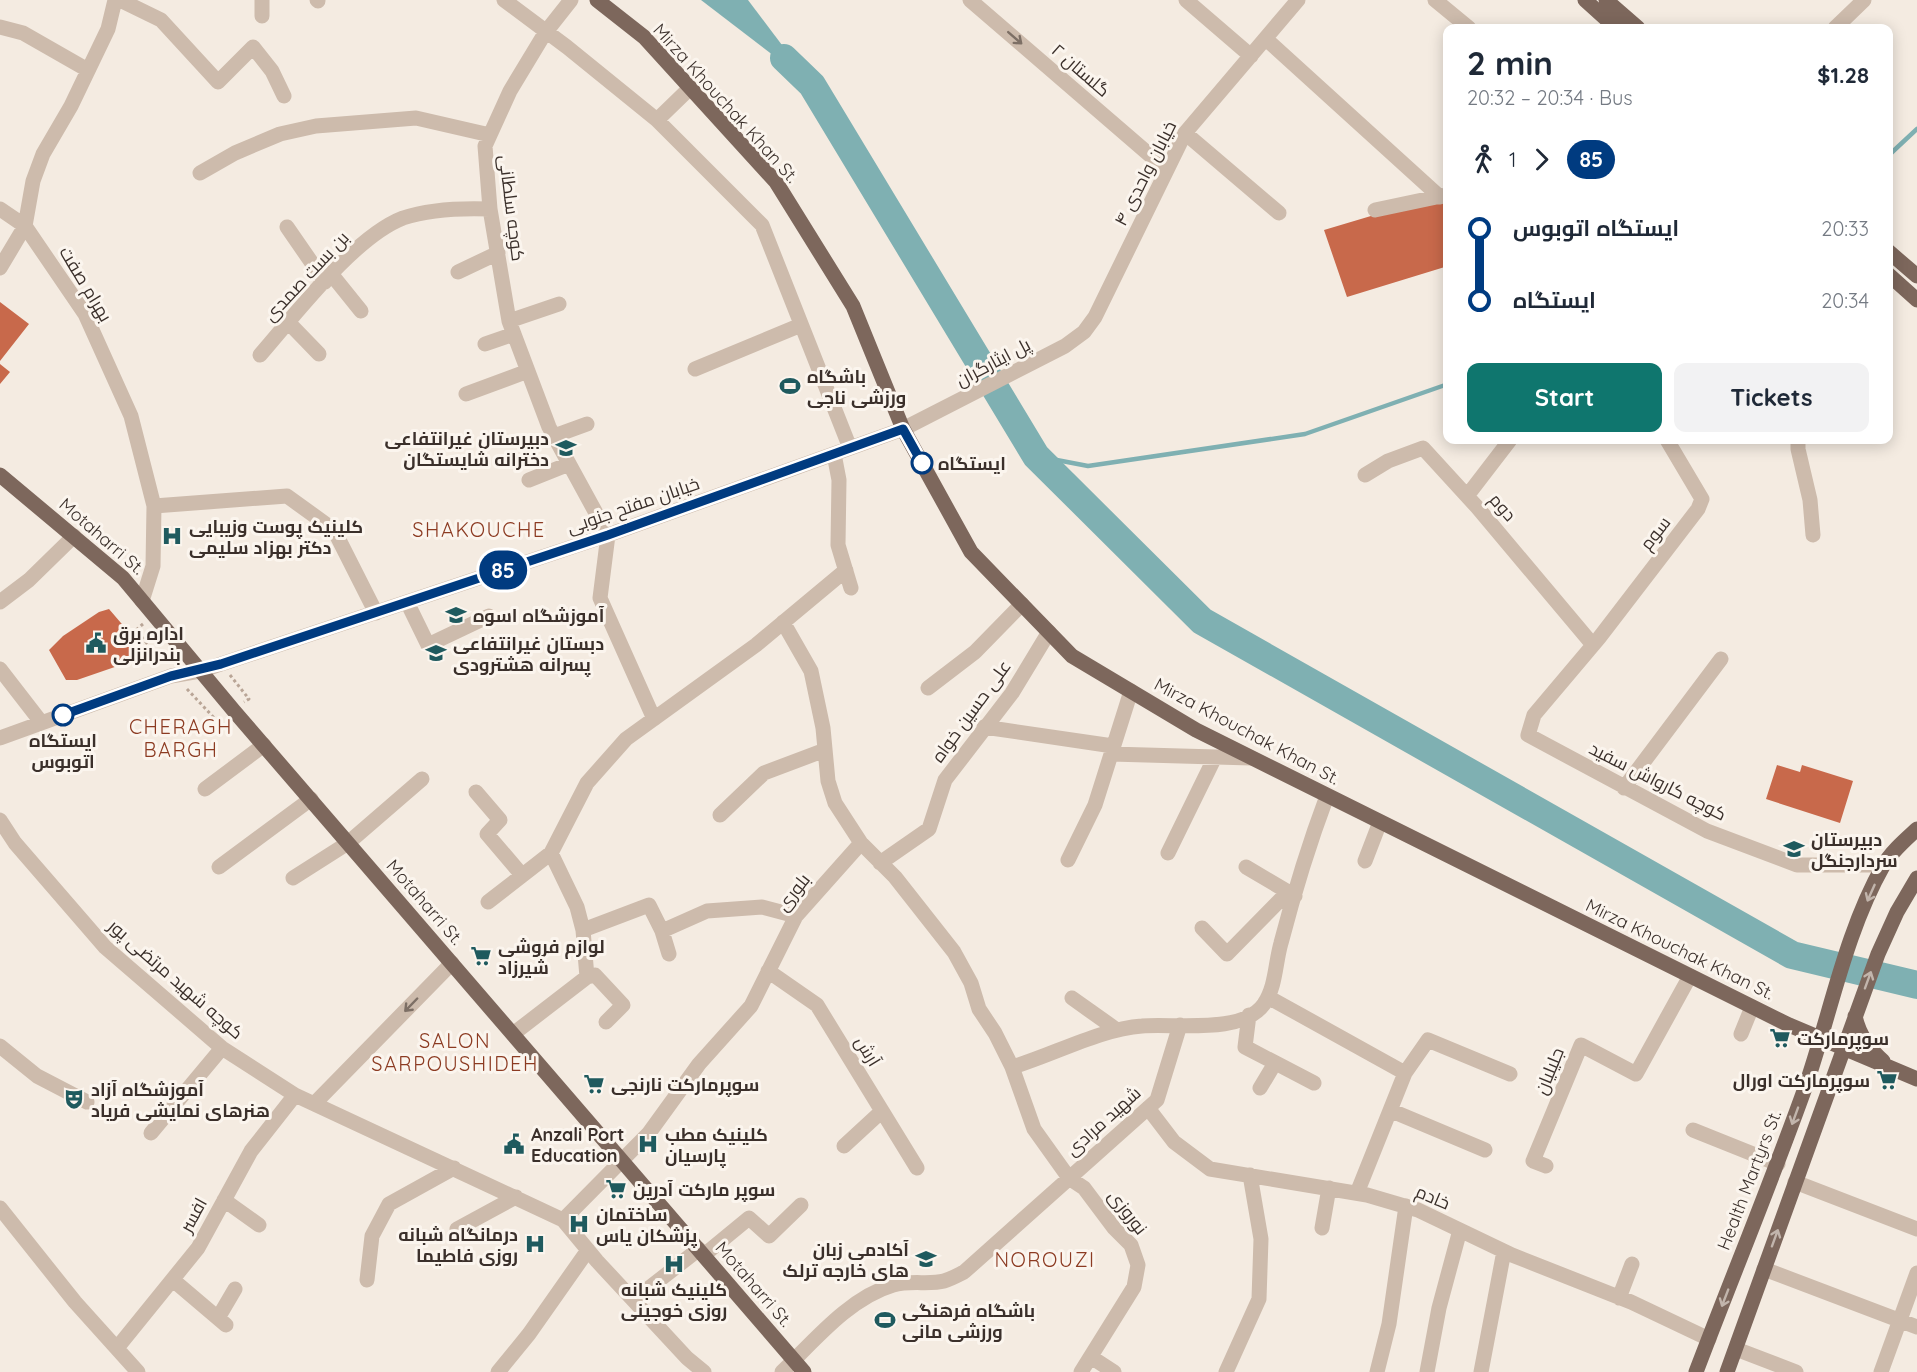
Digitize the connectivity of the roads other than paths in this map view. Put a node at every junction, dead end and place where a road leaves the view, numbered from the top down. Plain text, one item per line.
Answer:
1 (115, 0) edge
2 (120, 0) edge
3 (504, 0) edge
4 (571, 0) edge
5 (597, 0) edge
6 (970, 0) edge
7 (1186, 0) edge
8 (1299, 0) edge
9 (1435, 0) edge
10 (1585, 0) edge
11 (1606, 0) edge
12 (1864, 0) edge
13 (1464, 24) edge
14 (1612, 24) edge
15 (1633, 24) edge
16 (1839, 24) edge
17 (0, 27) edge
18 (545, 33) junction
19 (1266, 39) junction
20 (1251, 56) junction
21 (86, 69) junction
22 (690, 88) junction
23 (284, 96) dead end
24 (657, 120) junction
25 (1185, 134) junction
26 (490, 135) junction
27 (1166, 169) junction
28 (200, 173) dead end
29 (1443, 195) edge
30 (1443, 196) edge
31 (0, 209) edge
32 (490, 209) junction
33 (1375, 210) dead end
34 (1279, 213) dead end
35 (25, 226) junction
36 (288, 227) dead end
37 (498, 253) junction
38 (1893, 255) edge
39 (0, 268) edge
40 (458, 272) dead end
41 (1917, 276) edge
42 (329, 278) junction
43 (1893, 278) edge
44 (1917, 300) edge
45 (559, 304) dead end
46 (361, 311) dead end
47 (288, 322) junction
48 (801, 325) junction
49 (511, 328) junction
50 (485, 344) dead end
51 (1065, 346) joint
52 (319, 354) dead end
53 (260, 355) dead end
54 (695, 369) dead end
55 (528, 371) junction
56 (466, 394) dead end
57 (939, 412) joint
58 (587, 424) dead end
59 (903, 429) junction
60 (554, 436) junction
61 (1507, 444) edge
62 (1669, 444) edge
63 (1798, 444) edge
64 (850, 448) junction
65 (834, 454) junction
66 (569, 464) junction
67 (0, 475) edge
68 (1365, 475) dead end
69 (529, 480) dead end
70 (1467, 495) junction
71 (154, 506) junction
72 (608, 535) junction
73 (74, 536) junction
74 (1813, 536) dead end
75 (846, 570) junction
76 (851, 588) dead end
77 (142, 601) junction
78 (0, 602) edge
79 (407, 602) junction
80 (1022, 604) junction
81 (376, 613) junction
82 (489, 616) dead end
83 (783, 622) junction
84 (1048, 632) junction
85 (1593, 645) junction
86 (1721, 659) dead end
87 (0, 669) edge
88 (200, 671) junction
89 (928, 688) dead end
90 (1131, 691) junction
91 (654, 718) junction
92 (41, 722) junction
93 (984, 727) junction
94 (0, 738) edge
95 (264, 745) junction
96 (825, 750) junction
97 (1112, 750) junction
98 (1215, 757) junction
99 (1251, 758) junction
100 (422, 779) dead end
101 (1624, 788) junction
102 (205, 789) dead end
103 (476, 792) dead end
104 (1327, 796) junction
105 (311, 799) junction
106 (720, 815) dead end
107 (0, 820) edge
108 (1380, 822) junction
109 (1917, 829) edge
110 (348, 843) junction
111 (861, 843) junction
112 (551, 853) junction
113 (1168, 853) dead end
114 (1068, 860) dead end
115 (1365, 861) dead end
116 (880, 863) junction
117 (1884, 865) junction
118 (219, 867) dead end
119 (1246, 867) dead end
120 (522, 875) junction
121 (293, 878) dead end
122 (1915, 886) edge
123 (1292, 894) junction
124 (488, 902) dead end
125 (796, 916) junction
126 (1202, 928) dead end
127 (583, 930) junction
128 (662, 931) junction
129 (669, 954) dead end
130 (452, 963) junction
131 (768, 971) junction
132 (1690, 976) junction
133 (587, 977) junction
134 (1268, 996) junction
135 (1072, 998) dead end
136 (1752, 1007) junction
137 (1857, 1012) junction
138 (1249, 1015) junction
139 (606, 1022) dead end
140 (1180, 1025) junction
141 (1789, 1025) junction
142 (1117, 1030) junction
143 (513, 1034) junction
144 (1741, 1034) dead end
145 (1819, 1038) junction
146 (0, 1046) edge
147 (222, 1048) junction
148 (1843, 1048) junction
149 (1816, 1057) junction
150 (1275, 1063) junction
151 (1012, 1067) junction
152 (1892, 1070) junction
153 (1405, 1073) junction
154 (1510, 1074) dead end
155 (1917, 1079) edge
156 (1314, 1083) dead end
157 (1260, 1088) dead end
158 (295, 1095) junction
159 (87, 1102) dead end
160 (314, 1104) junction
161 (1148, 1108) junction
162 (882, 1111) junction
163 (1392, 1111) junction
164 (1692, 1130) dead end
165 (152, 1133) dead end
166 (844, 1146) dead end
167 (1485, 1150) dead end
168 (623, 1161) junction
169 (1778, 1164) junction
170 (1545, 1166) dead end
171 (454, 1168) junction
172 (917, 1168) dead end
173 (1250, 1175) junction
174 (1069, 1178) junction
175 (1794, 1182) junction
176 (1329, 1188) junction
177 (1358, 1193) junction
178 (516, 1197) junction
179 (224, 1200) junction
180 (801, 1204) dead end
181 (1406, 1206) junction
182 (0, 1208) edge
183 (563, 1220) junction
184 (259, 1225) dead end
185 (1322, 1228) dead end
186 (457, 1229) dead end
187 (1917, 1229) edge
188 (1460, 1230) junction
189 (588, 1251) junction
190 (1504, 1251) junction
191 (701, 1252) junction
192 (1632, 1264) dead end
193 (1764, 1269) junction
194 (1917, 1273) edge
195 (172, 1280) junction
196 (367, 1280) dead end
197 (235, 1289) dead end
198 (1619, 1298) junction
199 (635, 1299) junction
200 (1899, 1320) junction
201 (1917, 1327) edge
202 (1709, 1339) junction
203 (117, 1348) junction
204 (1736, 1349) junction
205 (1091, 1357) junction
206 (799, 1366) edge
207 (138, 1372) edge
208 (498, 1372) edge
209 (704, 1372) edge
210 (782, 1372) edge
211 (1081, 1372) edge
212 (1114, 1372) edge
213 (1226, 1372) edge
214 (1377, 1372) edge
215 (1427, 1372) edge
216 (1481, 1372) edge
217 (1696, 1372) edge
218 (1727, 1372) edge
219 (1796, 1372) edge
220 (1881, 1372) edge

1 - 21 street
2 - 23 street
3 - 18 street
4 - 18 street, کوچه سلطانی
5 - 22 main road, Mirza Khouchak Khan St.
6 -> 27 street, گلستان ۲
7 - 20 street
8 - 19 street, خیابان واحدی ۴
9 - 13 street
10 - 14 main road
11 - 15 main road
12 - 16 street
17 - 21 street
18 - 24 street
18 - 26 street, کوچه سلطانی
19 - 20 street, خیابان واحدی ۴
19 - 29 street
20 - 25 street, خیابان واحدی ۴
21 - 35 street
22 - 24 street
22 - 59 main road, Mirza Khouchak Khan St.
24 - 48 street
25 - 27 street, خیابان واحدی ۴
25 - 34 street
26 - 28 street
26 - 32 street, کوچه سلطانی
27 - 51 street, خیابان واحدی ۴
30 - 33 street
31 - 35 street
32 - 37 street, کوچه سلطانی
32 - 42 street, بن بست صمدی
35 - 39 street
35 - 71 street, بهرام صفت
36 - 42 street
37 - 40 street
37 - 49 street, کوچه سلطانی
38 - 41 main road
42 - 46 street
42 - 47 street, بن بست صمدی
43 - 44 main road
45 - 49 street
47 - 52 street
47 - 53 street, بن بست صمدی
48 - 54 street
48 - 64 street
49 - 50 street
49 - 55 street, کوچه سلطانی
51 - 57 street, پل ایثارگران
55 - 56 street
55 - 60 street, کوچه سلطانی
57 - 59 street, خیابان مفتح جنوبی
58 - 60 street
59 - 64 street, خیابان مفتح جنوبی
59 - 80 main road, Mirza Khouchak Khan St.
60 - 66 street, کوچه سلطانی
61 - 70 street
62 - 85 street, سوم
63 - 74 street
64 - 65 street, خیابان مفتح جنوبی
65 - 72 street, خیابان مفتح جنوبی
65 - 75 street
66 - 69 street
66 - 72 street, کوچه سلطانی
67 - 73 main road, Motaharri St.
68 - 70 street, دوم
70 - 85 street, دوم
71 - 77 street, بهرام صفت
71 - 81 street
72 - 79 street, خیابان مفتح جنوبی
72 - 91 street
73 - 77 main road, Motaharri St.
73 - 78 street
75 - 76 street
75 - 83 street
77 - 88 main road, Motaharri St.
79 - 81 street, خیابان مفتح جنوبی
79 - 82 street
80 - 84 main road, Mirza Khouchak Khan St.
80 - 89 street
81 - 88 street, خیابان مفتح جنوبی
83 - 91 street
83 - 96 street
84 - 90 main road, Mirza Khouchak Khan St.
84 - 93 street, علی حسین خواه
85 - 101 street, کوچه کارواش سفید
86 - 101 street
87 - 92 street
88 - 92 street, خیابان مفتح جنوبی
88 - 95 main road, Motaharri St.
90 - 97 street
90 - 99 main road, Mirza Khouchak Khan St.
91 - 112 street
92 - 94 street, خیابان مفتح جنوبی
93 - 97 street
93 - 116 street, علی حسین خواه
95 - 102 street
95 - 105 main road, Motaharri St.
96 - 106 street
96 - 111 street
97 - 98 street
97 - 114 street
98 - 99 street
98 - 113 street
99 - 104 main road, Mirza Khouchak Khan St.
100 - 110 street
101 - 117 street, کوچه کارواش سفید
103 - 120 street
104 - 108 main road, Mirza Khouchak Khan St.
104 - 123 street
105 - 110 main road, Motaharri St.
105 - 118 street
107 - 147 street, کوچه شهید مرتضی پور
108 - 115 street
108 - 132 main road, Mirza Khouchak Khan St.
109 - 117 main road
110 - 121 street
110 - 130 main road, Motaharri St.
111 - 116 street, نوروزی
111 - 125 street, بلوری
112 - 120 street
112 - 127 street
116 - 151 street, نوروزی
117 -> 145 main road, Health Martyrs St.
119 - 123 street
120 - 124 street
137 -> 122 main road
123 - 126 street
123 - 134 street
125 - 128 street
125 - 131 street, بلوری
127 - 128 street
127 - 133 street
128 - 129 street
130 - 143 main road, Motaharri St.
130 -> 160 street
131 - 162 street, آرش
131 - 168 street, بلوری
132 - 136 main road, Mirza Khouchak Khan St.
132 - 170 street, جلیلیان
133 - 139 street
133 - 143 street
134 - 138 street
134 - 153 street
135 - 142 street
136 - 141 main road, Mirza Khouchak Khan St.
136 - 144 street
137 - 148 main road
137 - 152 main road
138 - 140 street
138 - 150 street
140 - 142 street
140 - 161 street, شهید مرادی
141 - 145 main road, Mirza Khouchak Khan St.
141 - 149 main road
142 - 151 street
143 - 168 main road, Motaharri St.
145 - 148 main road, Mirza Khouchak Khan St.
145 - 149 main road, Health Martyrs St.
146 - 159 street
147 - 158 street, کوچه شهید مرتضی پور
147 - 165 street
148 - 152 main road, Mirza Khouchak Khan St.
148 - 175 main road
149 -> 169 main road, Health Martyrs St.
150 - 156 street
150 - 157 street
151 - 174 street, نوروزی
152 - 155 main road, Mirza Khouchak Khan St.
153 - 154 street
153 - 163 street
158 - 160 street, کوچه شهید مرتضی پور
158 - 179 street, افسر
160 - 171 street, کوچه شهید مرتضی پور
161 - 173 street, خادم
161 - 174 street, شهید مرادی
162 - 166 street
162 - 172 street, آرش
163 - 167 street
163 - 177 street
164 - 169 street
168 - 183 street, بلوری
168 - 191 main road, Motaharri St.
169 -> 202 main road, Health Martyrs St.
171 - 178 street, کوچه شهید مرتضی پور
171 - 196 street
173 - 176 street, خادم
173 - 213 street
174 - 205 street, نوروزی
174 - 206 street, شهید مرادی
175 - 187 street
193 -> 175 main road
176 - 177 street, خادم
176 - 185 street
177 - 181 street, خادم
178 - 183 street, کوچه شهید مرتضی پور
178 - 186 street
179 - 184 street
179 - 195 street, افسر
180 - 191 street
181 - 188 street, خادم
181 - 214 street
182 - 203 street
183 - 189 street
188 - 190 street, خادم
188 - 215 street
189 - 199 street
189 - 208 street
190 - 198 street, خادم
190 - 216 street
191 - 199 street
191 - 206 main road, Motaharri St.
192 - 198 street
193 - 200 street
193 - 204 main road
194 - 200 street
195 - 197 street
195 - 203 street, افسر
198 - 202 street, خادم
199 - 209 street
200 - 201 street
200 - 220 street
202 - 217 main road, Health Martyrs St.
203 - 207 street
204 - 218 main road
204 - 219 street
205 - 211 street, نوروزی
205 - 212 street
206 - 210 street, شهید مرادی

